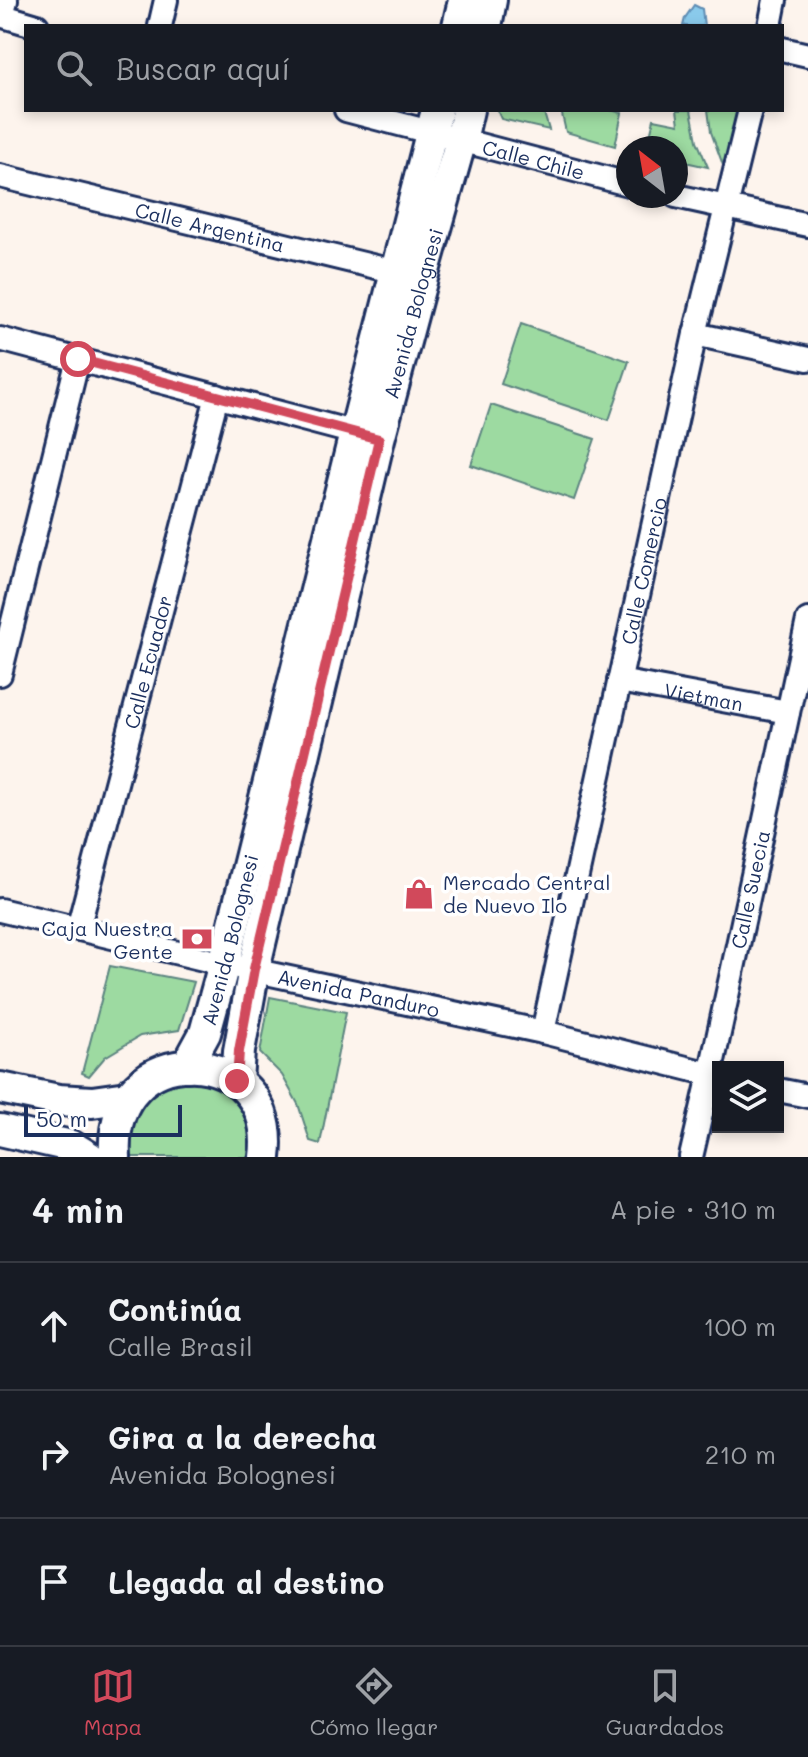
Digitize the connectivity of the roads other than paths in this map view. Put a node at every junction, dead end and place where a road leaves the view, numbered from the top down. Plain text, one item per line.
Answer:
1 (2, 0) edge
2 (166, 0) edge
3 (464, 0) edge
4 (491, 0) edge
5 (775, 0) edge
6 (0, 7) edge
7 (0, 15) edge
8 (30, 24) edge
9 (160, 24) edge
10 (458, 24) edge
11 (486, 24) edge
12 (770, 24) edge
13 (784, 49) edge
14 (808, 55) edge
15 (362, 112) edge
16 (468, 112) edge
17 (750, 112) edge
18 (434, 121) edge
19 (461, 140) junction
20 (0, 176) edge
21 (616, 181) edge
22 (688, 199) edge
23 (726, 208) junction
24 (808, 225) edge
25 (409, 275) junction
26 (695, 334) junction
27 (0, 339) edge
28 (78, 359) junction
29 (808, 359) edge
30 (217, 396) junction
31 (367, 436) junction
32 (808, 620) edge
33 (0, 674) edge
34 (619, 681) junction
35 (788, 712) junction
36 (0, 910) edge
37 (78, 929) junction
38 (239, 966) junction
39 (543, 1032) junction
40 (717, 1061) edge
41 (187, 1066) junction
42 (712, 1074) edge
43 (237, 1081) junction
44 (712, 1082) edge
45 (0, 1088) edge
46 (784, 1091) edge
47 (808, 1096) edge
48 (128, 1097) junction
49 (0, 1130) edge
50 (76, 1153) edge
51 (115, 1157) edge
52 (265, 1157) edge
53 (691, 1157) edge

1 - 6 street
2 - 9 street
3 - 10 street
4 - 11 street
5 - 12 street
7 - 8 street
13 - 14 street
15 - 18 street, Calle Chile
16 - 19 street, Avenida Bolognesi
17 - 23 street, Calle Comercio
18 - 19 street, Calle Chile
18 - 25 street, Avenida Bolognesi
19 - 21 street, Calle Chile
19 - 25 street, Avenida Bolognesi
20 - 25 street, Calle Argentina
22 - 23 street
23 - 24 street
23 - 26 street, Calle Comercio
25 - 31 street, Avenida Bolognesi
26 - 29 street
26 - 34 street, Calle Comercio
27 - 28 street
28 - 30 street
28 - 33 street
30 - 31 street
30 - 37 street, Calle Ecuador
31 - 38 street, Avenida Bolognesi
32 - 35 street, Calle Suecia
34 - 35 street, Vietman
34 - 39 street, Calle Comercio
35 - 40 street, Calle Suecia
36 - 37 street, Avenida Panduro
37 - 38 street, Avenida Panduro
38 - 39 street, Avenida Panduro
38 - 41 street, Avenida Bolognesi
38 - 43 street, Avenida Bolognesi
39 - 42 street, Avenida Panduro
41 - 43 street
41 - 48 street
43 - 52 street
44 - 53 street, Calle Suecia
45 - 48 street
46 - 47 street
48 - 51 street
49 - 50 street

